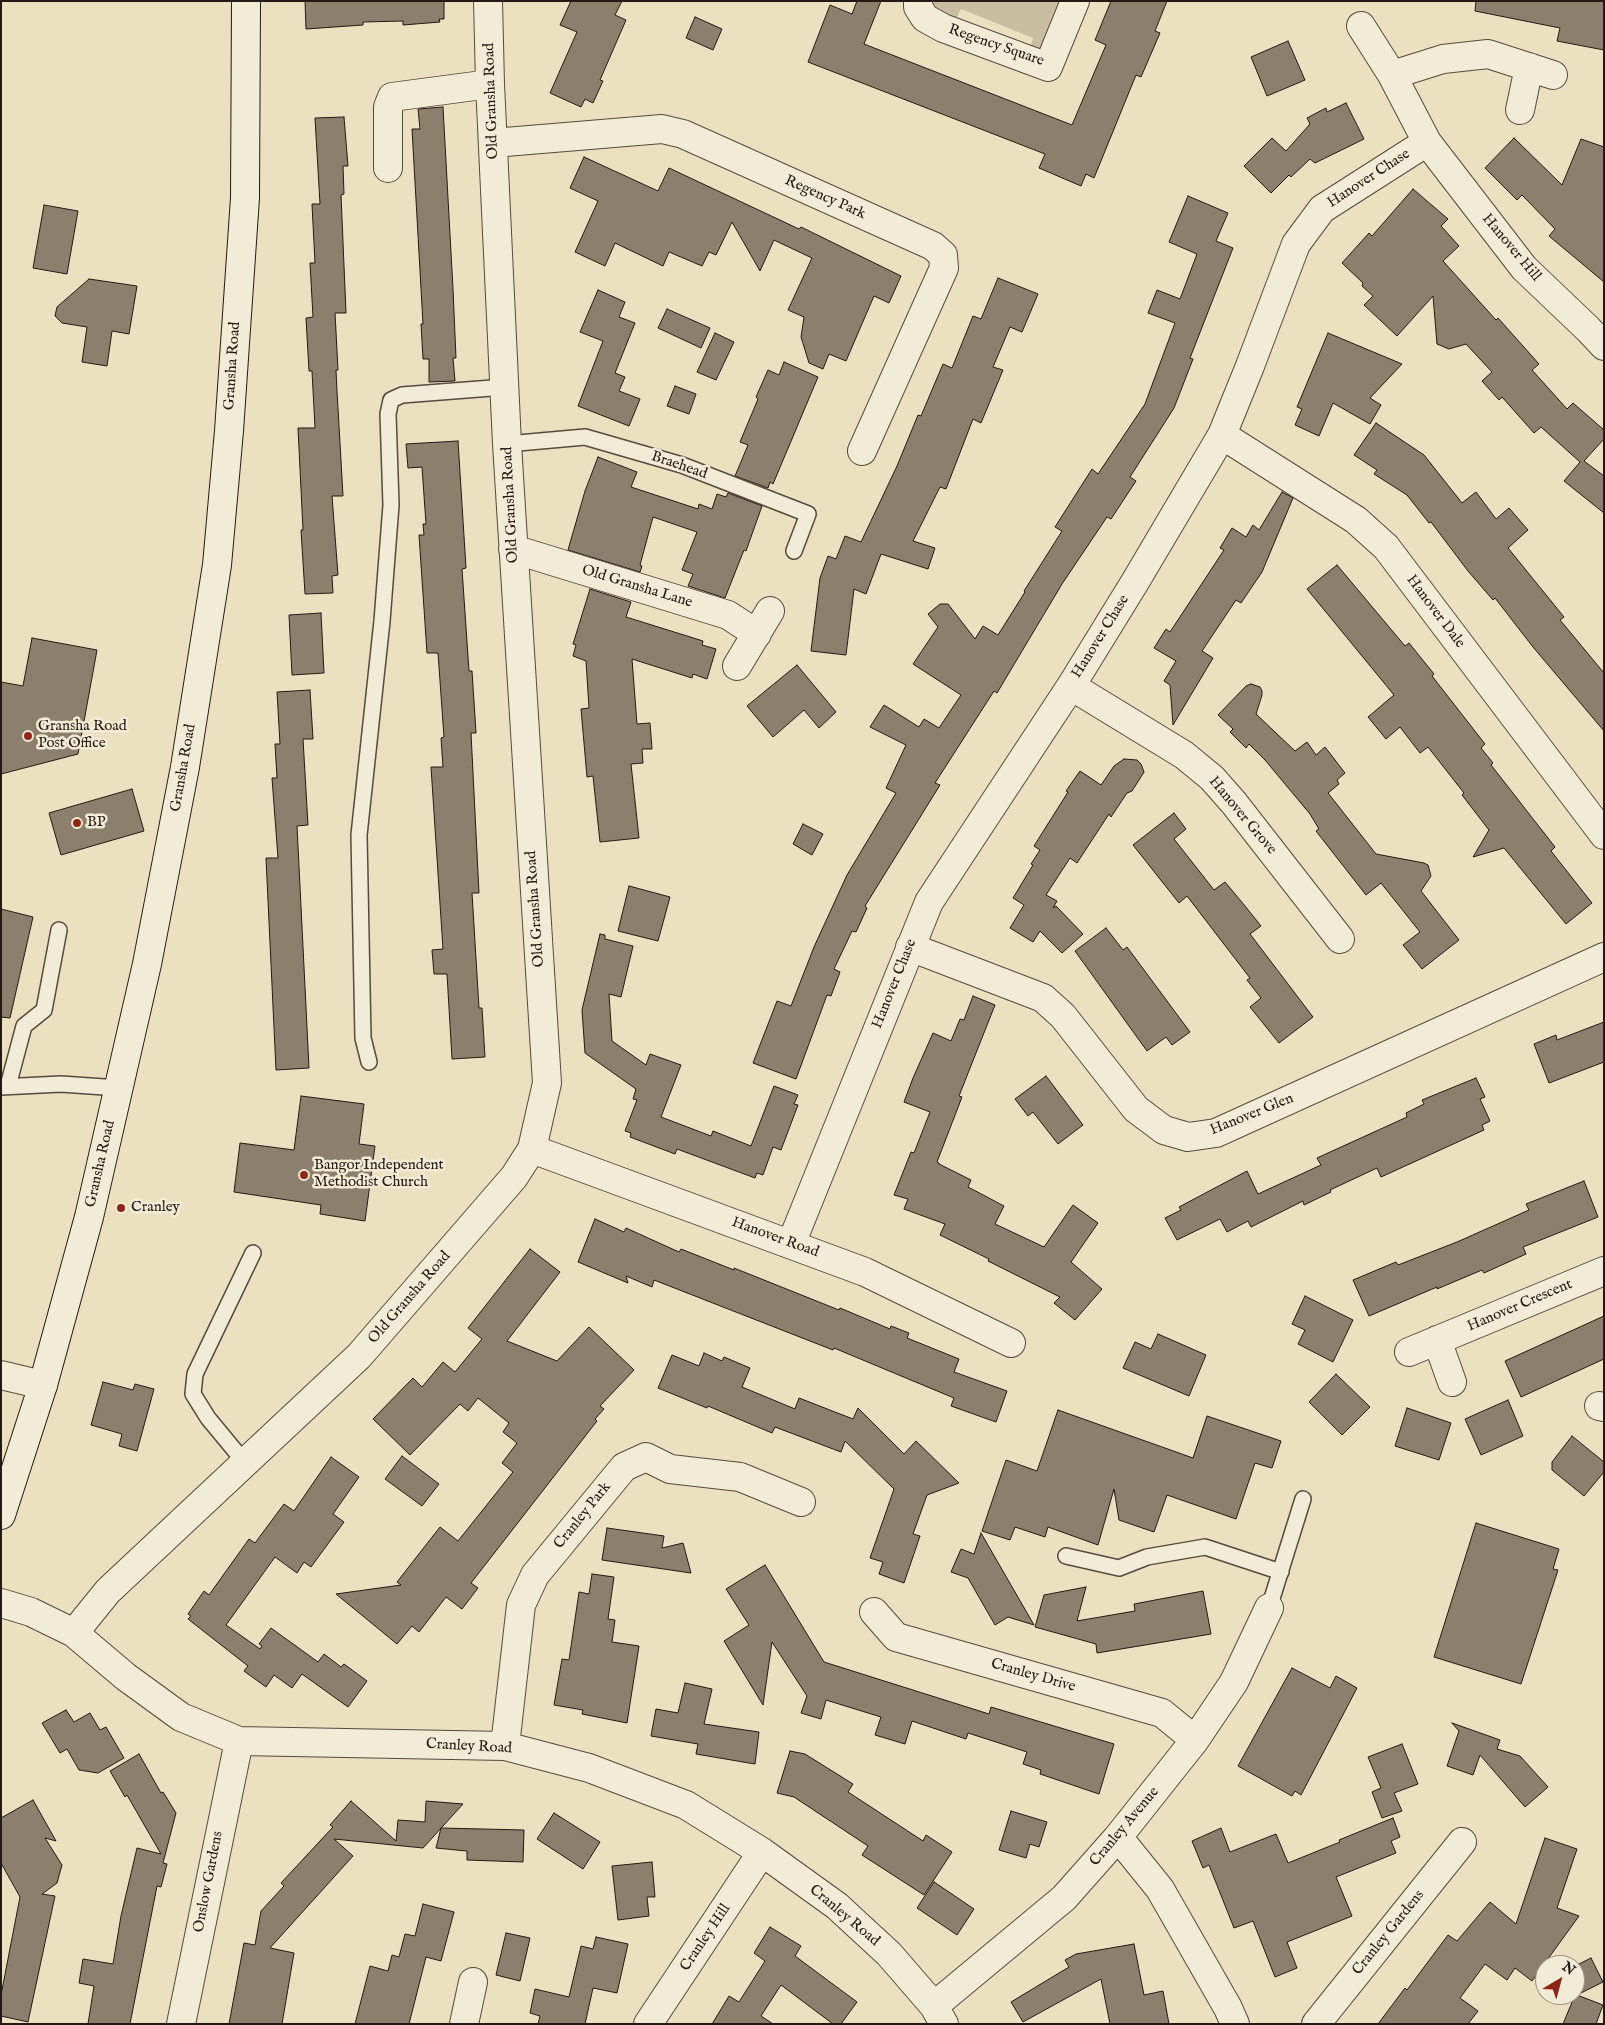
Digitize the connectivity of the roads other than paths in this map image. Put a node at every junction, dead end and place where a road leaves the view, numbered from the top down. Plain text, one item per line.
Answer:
1 (246, 1) edge
2 (488, 1) edge
3 (918, 1) edge
4 (1075, 1) edge
5 (1361, 26) dead end
6 (1392, 75) junction
7 (490, 84) junction
8 (1520, 110) dead end
9 (1427, 142) junction
10 (493, 143) junction
11 (388, 168) dead end
12 (1604, 346) edge
13 (505, 387) junction
14 (1222, 435) junction
15 (507, 444) junction
16 (862, 451) dead end
17 (513, 549) junction
18 (794, 551) dead end
19 (737, 666) dead end
20 (1071, 686) junction
21 (1604, 835) edge
22 (59, 930) dead end
23 (1340, 940) dead end
24 (910, 947) junction
25 (1604, 957) edge
26 (369, 1062) dead end
27 (4, 1087) edge
28 (119, 1088) junction
29 (532, 1149) junction
30 (791, 1244) junction
31 (253, 1253) dead end
32 (1604, 1271) edge
33 (1437, 1340) junction
34 (1011, 1343) dead end
35 (1410, 1352) dead end
36 (1, 1374) edge
37 (1452, 1382) dead end
38 (42, 1385) junction
39 (246, 1464) junction
40 (1304, 1499) dead end
41 (801, 1502) dead end
42 (1, 1515) edge
43 (1066, 1556) dead end
44 (1281, 1572) junction
45 (1, 1603) edge
46 (1269, 1608) joint
47 (874, 1612) dead end
48 (74, 1633) junction
49 (1195, 1740) junction
50 (238, 1741) junction
51 (505, 1746) junction
52 (1118, 1837) junction
53 (1462, 1842) dead end
54 (762, 1852) junction
55 (473, 1982) dead end
56 (939, 2015) edge
57 (181, 2024) edge
58 (464, 2024) edge
59 (648, 2024) edge
60 (1234, 2024) edge
61 (1316, 2024) edge

1 - 28 street, Gransha Road
2 - 7 street, Old Gransha Road
3 - 4 street, Regency Square
5 - 6 street, Hanover Chase
6 - 8 street
6 - 9 street, Hanover Chase
7 - 10 street, Old Gransha Road
7 - 11 street
9 - 12 street, Hanover Hill
9 - 14 street, Hanover Chase
10 - 13 street, Old Gransha Road
10 - 16 street, Regency Park
13 - 15 street, Old Gransha Road
13 - 26 lane
14 - 20 street, Hanover Chase
14 - 21 street, Hanover Dale
15 - 17 street, Old Gransha Road
15 - 18 lane, Braehead
17 - 19 street, Old Gransha Lane
17 - 29 street, Old Gransha Road
20 - 23 street, Hanover Grove
20 - 24 street, Hanover Chase
22 - 27 lane
24 - 25 street, Hanover Glen
24 - 30 street, Hanover Chase
27 - 28 lane
28 - 38 street, Gransha Road
29 - 30 street, Hanover Road
29 - 39 street, Old Gransha Road
30 - 34 street, Hanover Road
31 - 39 lane
32 - 33 street, Hanover Crescent
33 - 35 street, Hanover Crescent
33 - 37 street
36 - 38 street
38 - 42 street, Gransha Road
39 - 48 street, Old Gransha Road
40 - 44 lane
41 - 51 street, Cranley Park
43 - 44 lane
44 - 46 lane
45 - 48 street, Cranley Road
46 - 49 street, Cranley Avenue
47 - 49 street, Cranley Drive
48 - 50 street, Cranley Road
49 - 52 street, Cranley Avenue
50 - 51 street, Cranley Road
50 - 57 street, Onslow Gardens
51 - 54 street, Cranley Road
52 - 56 street, Cranley Avenue
52 - 60 street
53 - 61 street, Cranley Gardens
54 - 56 street, Cranley Road
54 - 59 street, Cranley Hill
55 - 58 street

